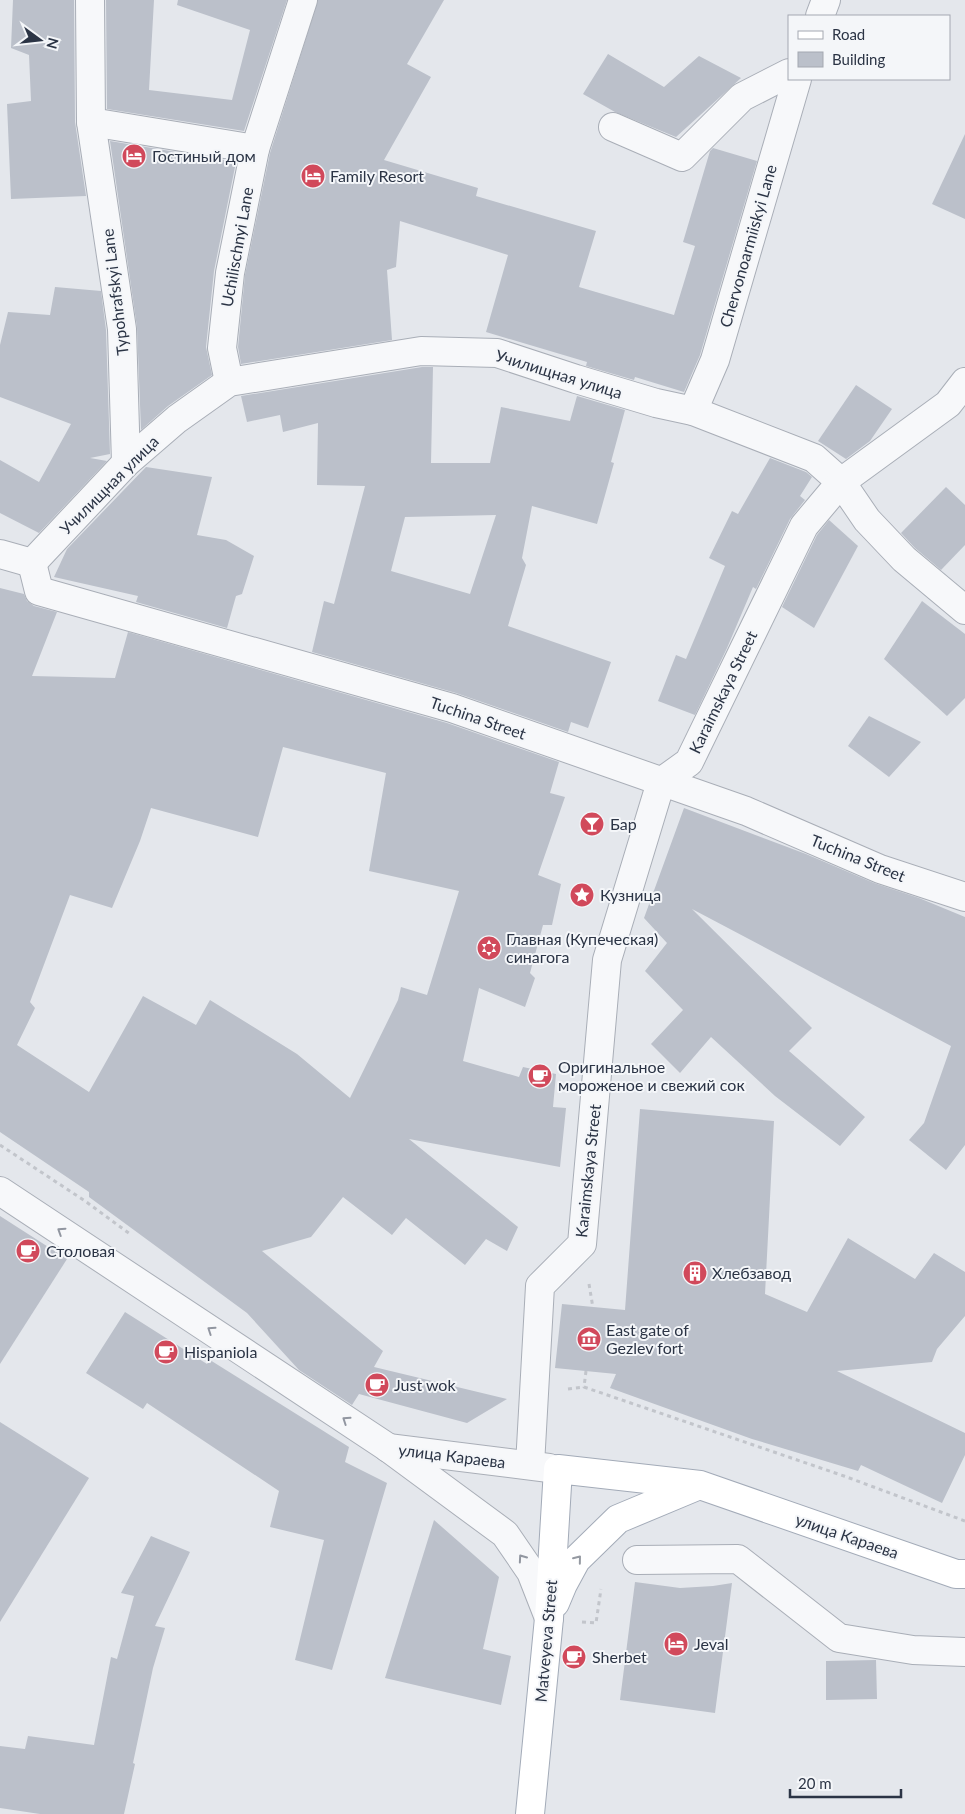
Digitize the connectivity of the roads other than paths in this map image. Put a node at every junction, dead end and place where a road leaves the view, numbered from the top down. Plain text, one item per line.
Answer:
1 (90, 0) edge
2 (303, 0) edge
3 (826, 0) edge
4 (820, 15) edge
5 (788, 74) edge
6 (798, 80) edge
7 (91, 122) junction
8 (613, 126) dead end
9 (255, 148) junction
10 (228, 382) junction
11 (965, 382) edge
12 (956, 407) edge
13 (693, 411) junction
14 (126, 463) junction
15 (841, 482) junction
16 (0, 554) edge
17 (32, 563) junction
18 (965, 610) edge
19 (661, 782) junction
20 (965, 897) edge
21 (0, 1191) edge
22 (387, 1447) junction
23 (530, 1465) junction
24 (558, 1469) junction
25 (700, 1485) junction
26 (637, 1560) dead end
27 (965, 1574) edge
28 (549, 1618) junction
29 (965, 1652) edge
30 (530, 1814) edge

1 - 7 street, Typohrafskyi Lane
2 - 9 street, Uchilischnyi Lane
3 - 4 street
5 - 8 street
6 - 13 street, Chervonoarmiiskyi Lane
7 - 9 street
7 - 14 street, Typohrafskyi Lane
9 - 10 street, Uchilischnyi Lane
10 - 13 street, Училищная улица
10 - 14 street, Училищная улица
11 - 12 street, Karaimskaya Street
12 - 15 street, Karaimskaya Street
13 - 15 street, Училищная улица
14 - 17 street, Училищная улица
15 - 18 street, Училищная улица
15 - 19 street, Karaimskaya Street
16 - 17 street
17 - 19 street, Tuchina Street
19 - 20 street, Tuchina Street
19 - 23 street, Karaimskaya Street
22 -> 21 street, улица Караева
22 - 23 street, улица Караева
28 -> 22 street
23 - 24 street, улица Караева
24 - 25 main road, улица Караева
24 - 28 main road, Matveyeva Street
25 - 27 main road, улица Караева
28 -> 25 main road
26 - 29 street
28 - 30 main road, Matveyeva Street

